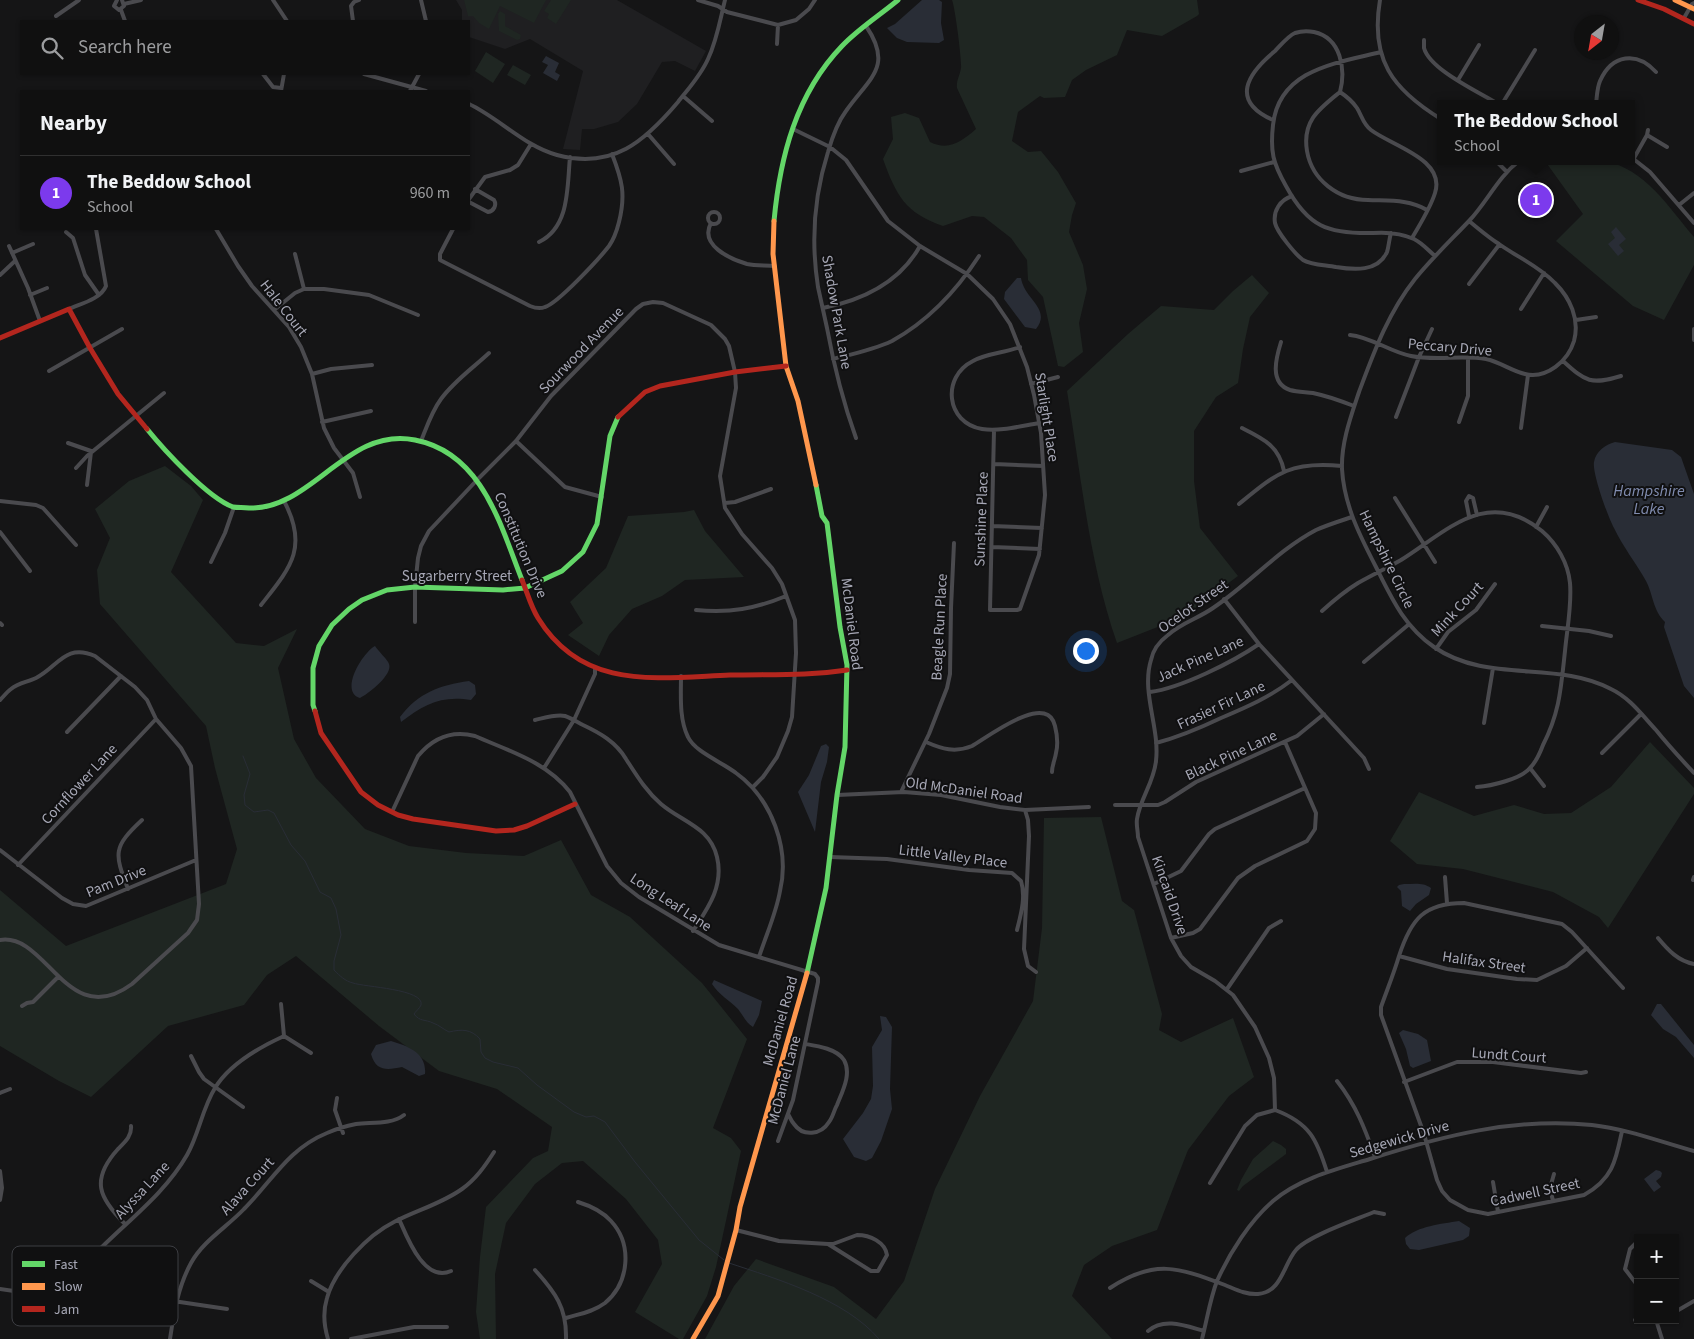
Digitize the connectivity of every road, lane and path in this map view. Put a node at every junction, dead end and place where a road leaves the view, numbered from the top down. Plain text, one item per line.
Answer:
1 (79, 0) edge
2 (116, 0) edge
3 (141, 0) edge
4 (273, 0) edge
5 (359, 0) edge
6 (421, 0) edge
7 (698, 0) edge
8 (725, 0) edge
9 (815, 0) edge
10 (898, 0) edge
11 (1380, 0) edge
12 (1638, 0) edge
13 (1675, 0) edge
14 (123, 2) edge
15 (1692, 5) edge
16 (722, 9) junction
17 (121, 10) junction
18 (56, 16) dead end
19 (1684, 18) junction
20 (125, 20) edge
21 (286, 20) edge
22 (353, 20) edge
23 (426, 20) edge
24 (778, 24) junction
25 (1694, 24) edge
26 (866, 26) junction
27 (1424, 40) dead end
28 (777, 44) dead end
29 (1478, 45) dead end
30 (1535, 50) dead end
31 (1381, 52) junction
32 (1341, 62) junction
33 (1656, 72) dead end
34 (264, 75) edge
35 (284, 75) edge
36 (367, 75) edge
37 (420, 75) edge
38 (1458, 80) junction
39 (281, 90) edge
40 (412, 90) edge
41 (1340, 92) junction
42 (683, 96) junction
43 (1491, 100) edge
44 (1504, 100) edge
45 (1597, 100) edge
46 (470, 105) edge
47 (1437, 117) edge
48 (1273, 120) junction
49 (712, 121) dead end
50 (793, 129) junction
51 (1648, 130) dead end
52 (648, 134) junction
53 (1647, 135) junction
54 (531, 144) junction
55 (830, 147) junction
56 (1667, 147) dead end
57 (1635, 153) edge
58 (612, 154) junction
59 (570, 157) junction
60 (1635, 160) edge
61 (1274, 162) junction
62 (674, 164) dead end
63 (1500, 165) edge
64 (1515, 165) edge
65 (1241, 171) dead end
66 (1507, 172) junction
67 (475, 189) junction
68 (1694, 193) edge
69 (1292, 196) junction
70 (470, 198) edge
71 (470, 201) edge
72 (1679, 205) junction
73 (1427, 210) junction
74 (1469, 220) junction
75 (711, 223) dead end
76 (1694, 223) edge
77 (96, 230) edge
78 (217, 230) edge
79 (452, 230) edge
80 (66, 232) dead end
81 (1390, 233) junction
82 (1412, 238) junction
83 (539, 242) dead end
84 (33, 244) dead end
85 (1499, 245) junction
86 (9, 246) dead end
87 (920, 246) junction
88 (12, 253) junction
89 (295, 254) dead end
90 (980, 256) dead end
91 (1434, 256) junction
92 (16, 261) junction
93 (775, 266) junction
94 (1544, 273) junction
95 (967, 274) junction
96 (0, 275) edge
97 (1468, 284) dead end
98 (47, 288) dead end
99 (304, 289) junction
100 (30, 295) junction
101 (99, 295) junction
102 (823, 308) junction
103 (1521, 309) dead end
104 (69, 310) junction
105 (274, 310) junction
106 (418, 315) dead end
107 (1596, 316) dead end
108 (1576, 320) junction
109 (40, 321) junction
110 (1432, 328) dead end
111 (122, 329) dead end
112 (1694, 329) edge
113 (1350, 335) dead end
114 (0, 338) edge
115 (1694, 340) edge
116 (1281, 342) dead end
117 (1377, 344) junction
118 (1020, 347) junction
119 (90, 348) junction
120 (489, 353) dead end
121 (1418, 357) junction
122 (1468, 358) junction
123 (833, 359) junction
124 (1563, 361) junction
125 (372, 365) dead end
126 (786, 366) junction
127 (49, 371) dead end
128 (735, 372) junction
129 (312, 374) junction
130 (1528, 374) junction
131 (1622, 376) dead end
132 (1058, 378) dead end
133 (1031, 384) junction
134 (164, 393) dead end
135 (1354, 406) junction
136 (371, 411) dead end
137 (135, 415) junction
138 (1396, 418) dead end
139 (322, 422) junction
140 (1459, 422) dead end
141 (1039, 423) junction
142 (1242, 428) dead end
143 (1522, 428) dead end
144 (994, 430) junction
145 (856, 438) dead end
146 (422, 441) junction
147 (516, 441) junction
148 (68, 443) dead end
149 (91, 452) junction
150 (344, 460) junction
151 (994, 464) junction
152 (1044, 466) junction
153 (1342, 466) junction
154 (76, 468) dead end
155 (1284, 471) junction
156 (477, 480) junction
157 (87, 485) dead end
158 (771, 489) dead end
159 (360, 497) dead end
160 (602, 497) junction
161 (1395, 498) dead end
162 (284, 501) junction
163 (0, 502) edge
164 (725, 503) junction
165 (1239, 504) dead end
166 (234, 507) junction
167 (1547, 507) dead end
168 (1477, 515) junction
169 (1469, 516) junction
170 (1352, 517) junction
171 (992, 526) junction
172 (1536, 527) junction
173 (1042, 528) junction
174 (0, 532) edge
175 (954, 543) dead end
176 (76, 544) dead end
177 (1424, 544) junction
178 (992, 547) junction
179 (1040, 549) junction
180 (211, 562) dead end
181 (1435, 562) dead end
182 (30, 571) dead end
183 (1378, 572) junction
184 (1495, 584) dead end
185 (415, 587) junction
186 (526, 588) junction
187 (786, 596) junction
188 (1224, 599) junction
189 (261, 605) dead end
190 (696, 610) dead end
191 (990, 610) joint
192 (1322, 610) dead end
193 (414, 622) dead end
194 (1408, 625) junction
195 (1542, 626) dead end
196 (1567, 628) junction
197 (1611, 636) dead end
198 (1259, 644) junction
199 (1436, 649) junction
200 (1364, 662) dead end
201 (1493, 668) junction
202 (595, 669) junction
203 (847, 670) junction
204 (794, 674) junction
205 (1563, 675) junction
206 (121, 676) junction
207 (681, 676) junction
208 (1292, 680) junction
209 (1150, 692) junction
210 (0, 700) edge
211 (1324, 714) junction
212 (1642, 714) junction
213 (156, 719) junction
214 (535, 720) dead end
215 (574, 720) junction
216 (1484, 723) dead end
217 (67, 732) dead end
218 (926, 742) junction
219 (1285, 742) junction
220 (1156, 743) junction
221 (1602, 753) dead end
222 (544, 768) junction
223 (1530, 768) junction
224 (1369, 769) dead end
225 (1052, 772) dead end
226 (1694, 773) edge
227 (1544, 786) dead end
228 (752, 787) junction
229 (1477, 787) dead end
230 (1305, 788) junction
231 (901, 792) junction
232 (837, 795) junction
233 (575, 804) junction
234 (1142, 804) junction
235 (1115, 805) dead end
236 (1089, 806) dead end
237 (1025, 810) junction
238 (392, 812) junction
239 (142, 820) dead end
240 (0, 850) edge
241 (830, 857) junction
242 (196, 860) junction
243 (18, 865) junction
244 (1445, 877) dead end
245 (1154, 884) junction
246 (128, 889) junction
247 (1448, 903) junction
248 (1281, 921) dead end
249 (1017, 930) dead end
250 (694, 931) junction
251 (1171, 938) junction
252 (1658, 938) dead end
253 (0, 940) edge
254 (1587, 948) junction
255 (1399, 956) junction
256 (759, 957) junction
257 (1694, 964) edge
258 (807, 972) junction
259 (1036, 972) dead end
260 (58, 977) junction
261 (1623, 988) dead end
262 (1227, 989) junction
263 (281, 1004) dead end
264 (22, 1006) dead end
265 (284, 1036) junction
266 (806, 1044) junction
267 (310, 1053) dead end
268 (191, 1056) dead end
269 (1586, 1072) dead end
270 (1337, 1081) dead end
271 (1404, 1082) junction
272 (215, 1087) junction
273 (10, 1089) dead end
274 (0, 1093) edge
275 (337, 1098) dead end
276 (243, 1107) dead end
277 (1275, 1110) junction
278 (788, 1113) junction
279 (404, 1115) dead end
280 (131, 1126) dead end
281 (341, 1128) junction
282 (1622, 1131) junction
283 (343, 1133) dead end
284 (778, 1142) dead end
285 (1425, 1142) junction
286 (1694, 1151) edge
287 (494, 1152) dead end
288 (1374, 1157) junction
289 (0, 1171) edge
290 (1328, 1172) junction
291 (1554, 1174) dead end
292 (1210, 1182) dead end
293 (1493, 1182) dead end
294 (1, 1193) edge
295 (0, 1200) edge
296 (1553, 1201) junction
297 (578, 1202) dead end
298 (1498, 1212) junction
299 (1384, 1214) dead end
300 (400, 1220) junction
301 (125, 1224) junction
302 (736, 1230) junction
303 (828, 1244) junction
304 (1634, 1245) edge
305 (103, 1246) edge
306 (452, 1270) dead end
307 (536, 1270) dead end
308 (311, 1281) dead end
309 (1634, 1281) edge
310 (1217, 1282) junction
311 (1110, 1288) dead end
312 (329, 1292) junction
313 (178, 1294) edge
314 (178, 1301) edge
315 (1694, 1301) edge
316 (227, 1309) dead end
317 (1679, 1310) edge
318 (566, 1318) junction
319 (1657, 1324) edge
320 (172, 1326) edge
321 (448, 1327) dead end
322 (1148, 1331) dead end
323 (1204, 1331) junction
324 (170, 1339) edge
325 (328, 1339) edge
326 (352, 1339) edge
327 (566, 1339) edge
328 (693, 1339) edge
329 (1202, 1339) edge
330 (1662, 1339) edge

1 - 18 street
2 - 17 street
3 - 14 street
4 - 21 street
5 - 22 street
6 - 23 street
7 - 16 street
8 - 16 street
9 - 24 street
10 - 26 street, McDaniel Road
11 - 31 street
12 - 19 street
13 - 15 street
14 - 17 street
15 - 19 street
16 - 24 street
16 - 42 street
17 - 20 street
19 - 25 street
24 - 28 street
26 - 50 street, McDaniel Road
26 - 55 street, Shadow Park Lane
27 - 38 street
29 - 38 street
30 - 44 street
31 - 32 street
31 - 47 street
32 - 41 street
32 - 48 street
32 - 48 street
33 - 45 street
34 - 39 street
35 - 39 street
36 - 40 street
37 - 40 street
38 - 43 street
41 - 73 street
41 - 73 street
42 - 49 street
42 - 52 street
46 - 54 street
48 - 61 street
50 - 55 street, Starlight Place
50 - 93 street, McDaniel Road
51 - 53 street
52 - 58 street
52 - 62 street
53 - 56 street
53 - 57 street
54 - 59 street
54 - 67 street
55 - 87 street, Starlight Place
55 - 102 street, Shadow Park Lane
58 - 59 street
58 - 79 street
59 - 83 street
60 - 72 street
61 - 65 street
61 - 69 street
63 - 66 street
64 - 66 street, Hampshire Circle
66 - 74 street, Hampshire Circle
67 - 70 street
67 - 71 street
68 - 72 street
69 - 81 street
69 - 81 street
72 - 76 street
73 - 82 street
74 - 85 street
74 - 91 street, Hampshire Circle
75 - 93 street
77 - 101 street
78 - 105 street, Hale Court
80 - 101 street
81 - 82 street
82 - 91 street
84 - 88 street
85 - 94 street
85 - 97 street
86 - 88 street
87 - 95 street, Starlight Place
87 - 102 street
88 - 92 street
89 - 99 street
90 - 95 street
91 - 117 street, Hampshire Circle
92 - 96 street
92 - 100 street
93 - 126 street, McDaniel Road
94 - 103 street
94 - 108 street
95 - 118 street, Starlight Place
95 - 123 street
98 - 100 street
99 - 105 street
99 - 106 street
100 - 109 street
101 - 104 street
102 - 123 street, Shadow Park Lane
104 - 109 street
104 - 119 street, Constitution Drive
105 - 129 street, Hale Court
107 - 108 street
108 - 124 street
109 - 114 street
110 - 121 street
111 - 119 street
112 - 115 street
113 - 117 street, Peccary Drive
116 - 135 street
117 - 121 street, Peccary Drive
117 - 135 street, Hampshire Circle
118 - 133 street, Starlight Place
118 - 144 street
119 - 127 street
119 - 137 street, Constitution Drive
120 - 146 street
121 - 122 street, Peccary Drive
121 - 138 street
122 - 130 street, Peccary Drive
122 - 140 street
123 - 145 street, Shadow Park Lane
124 - 130 street
124 - 131 street
125 - 129 street
126 - 128 street, Sugarberry Street
126 - 203 street, McDaniel Road
128 - 147 street, Sourwood Avenue
128 - 160 street, Sugarberry Street
128 - 164 street, Sourwood Avenue
129 - 139 street, Hale Court
130 - 143 street
132 - 133 street
133 - 141 street, Starlight Place
134 - 137 street
135 - 153 street, Hampshire Circle
136 - 139 street
137 - 149 street
137 - 166 street, Constitution Drive
139 - 150 street, Hale Court
141 - 144 street
141 - 152 street, Starlight Place
142 - 155 street
144 - 151 street, Sunshine Place
146 - 150 street, Constitution Drive
146 - 156 street, Constitution Drive
147 - 156 street, Sourwood Avenue
147 - 160 street
148 - 149 street
149 - 154 street
149 - 157 street
150 - 159 street, Hale Court
150 - 162 street, Constitution Drive
151 - 152 street
151 - 171 street, Sunshine Place
152 - 173 street, Starlight Place
153 - 155 street
153 - 170 street, Hampshire Circle
155 - 165 street
156 - 185 street, Sourwood Avenue
156 - 186 street, Constitution Drive
158 - 164 street
160 - 186 street, Sugarberry Street
161 - 177 street
162 - 166 street, Constitution Drive
162 - 189 street
163 - 176 street
164 - 187 street, Sourwood Avenue
166 - 180 street
167 - 172 street
168 - 169 street
168 - 169 street
168 - 172 street
169 - 177 street
170 - 183 street, Hampshire Circle
170 - 188 street, Ocelot Street
171 - 173 street
171 - 178 street, Sunshine Place
172 - 196 street
173 - 179 street, Starlight Place
174 - 182 street
175 - 218 street, Beagle Run Place
177 - 181 street
177 - 183 street
178 - 179 street
178 - 191 street, Sunshine Place
179 - 191 street, Starlight Place
183 - 192 street
183 - 194 street, Hampshire Circle
184 - 199 street, Mink Court
185 - 186 street, Sugarberry Street
185 - 193 street, Sourwood Avenue
185 - 238 street, Sugarberry Street
186 - 202 street, Constitution Drive
187 - 190 street
187 - 204 street, Sourwood Avenue
188 - 198 street
188 - 209 street, Ocelot Street
194 - 199 street, Hampshire Circle
194 - 200 street
195 - 196 street
196 - 197 street
196 - 205 street
198 - 208 street
198 - 209 street, Jack Pine Lane
199 - 201 street, Hampshire Circle
201 - 205 street, Hampshire Circle
201 - 216 street
202 - 207 street, Constitution Drive
202 - 215 street
203 - 204 street, Constitution Drive
203 - 232 street, McDaniel Road
204 - 207 street, Constitution Drive
204 - 228 street, Sourwood Avenue
205 - 212 street, Hampshire Circle
205 - 223 street
206 - 210 street
206 - 213 street
206 - 217 street
207 - 228 street
208 - 211 street
208 - 220 street, Frasier Fir Lane
209 - 220 street, Ocelot Street
211 - 219 street, Black Pine Lane
211 - 224 street
212 - 221 street
212 - 226 street, Hampshire Circle
213 - 242 street
213 - 243 street, Cornflower Lane
214 - 215 street
215 - 222 street
215 - 250 street
218 - 225 street
218 - 231 street, Beagle Run Place
219 - 230 street
219 - 234 street, Black Pine Lane
220 - 234 street, Kincaid Drive
222 - 233 street, Long Leaf Lane
222 - 238 street, Long Leaf Lane
223 - 227 street
223 - 229 street
228 - 256 street
230 - 245 street
230 - 251 street
231 - 232 street, Old McDaniel Road
231 - 237 street, Old McDaniel Road
232 - 241 street, McDaniel Road
233 - 238 street, Sugarberry Street
233 - 250 street, Long Leaf Lane
234 - 235 street
234 - 245 street, Kincaid Drive
236 - 237 street, Old McDaniel Road
237 - 259 street
239 - 246 street
240 - 243 street, Pam Drive
241 - 249 street, Little Valley Place
241 - 258 street, McDaniel Road
242 - 246 street, Pam Drive
242 - 260 street
243 - 246 street, Pam Drive
244 - 247 street
245 - 251 street, Kincaid Drive
247 - 254 street
247 - 255 street, Cadwell Street
248 - 262 street
250 - 256 street, Long Leaf Lane
251 - 262 street, Kincaid Drive
252 - 257 street
253 - 260 street
254 - 255 street, Halifax Street
254 - 261 street
255 - 271 street, Cadwell Street
256 - 258 street, Long Leaf Lane
258 - 266 street, McDaniel Lane
258 - 302 street, McDaniel Road
260 - 264 street
262 - 277 street, Kincaid Drive
263 - 265 street
265 - 267 street
265 - 272 street, Alyssa Lane
266 - 278 street, McDaniel Lane
266 - 278 street
268 - 272 street
269 - 271 street, Lundt Court
270 - 288 street
271 - 285 street, Cadwell Street
272 - 276 street
272 - 301 street, Alyssa Lane
273 - 274 street
275 - 281 street
277 - 290 street
277 - 292 street
278 - 284 street, McDaniel Lane
279 - 281 street, Alava Court
280 - 301 street
281 - 283 street
281 - 313 street, Alava Court
282 - 285 street, Sedgewick Drive
282 - 286 street, Sedgewick Drive
282 - 296 street, Cadwell Street
285 - 288 street, Sedgewick Drive
285 - 298 street, Cadwell Street
287 - 300 street
288 - 290 street, Sedgewick Drive
289 - 294 street
290 - 310 street, Sedgewick Drive
291 - 296 street
293 - 298 street
294 - 295 street
296 - 298 street, Cadwell Street
297 - 318 street
299 - 310 street
300 - 306 street
300 - 312 street
301 - 305 street, Alyssa Lane
302 - 303 street
302 - 328 street, McDaniel Road
303 - 303 street
304 - 309 street
307 - 318 street
308 - 312 street
310 - 311 street
310 - 323 street, Sedgewick Drive
312 - 325 street
314 - 316 street
315 - 317 street
318 - 327 street
319 - 330 street
320 - 324 street, Alava Court
321 - 326 street
322 - 323 street
323 - 329 street, Sedgewick Drive

